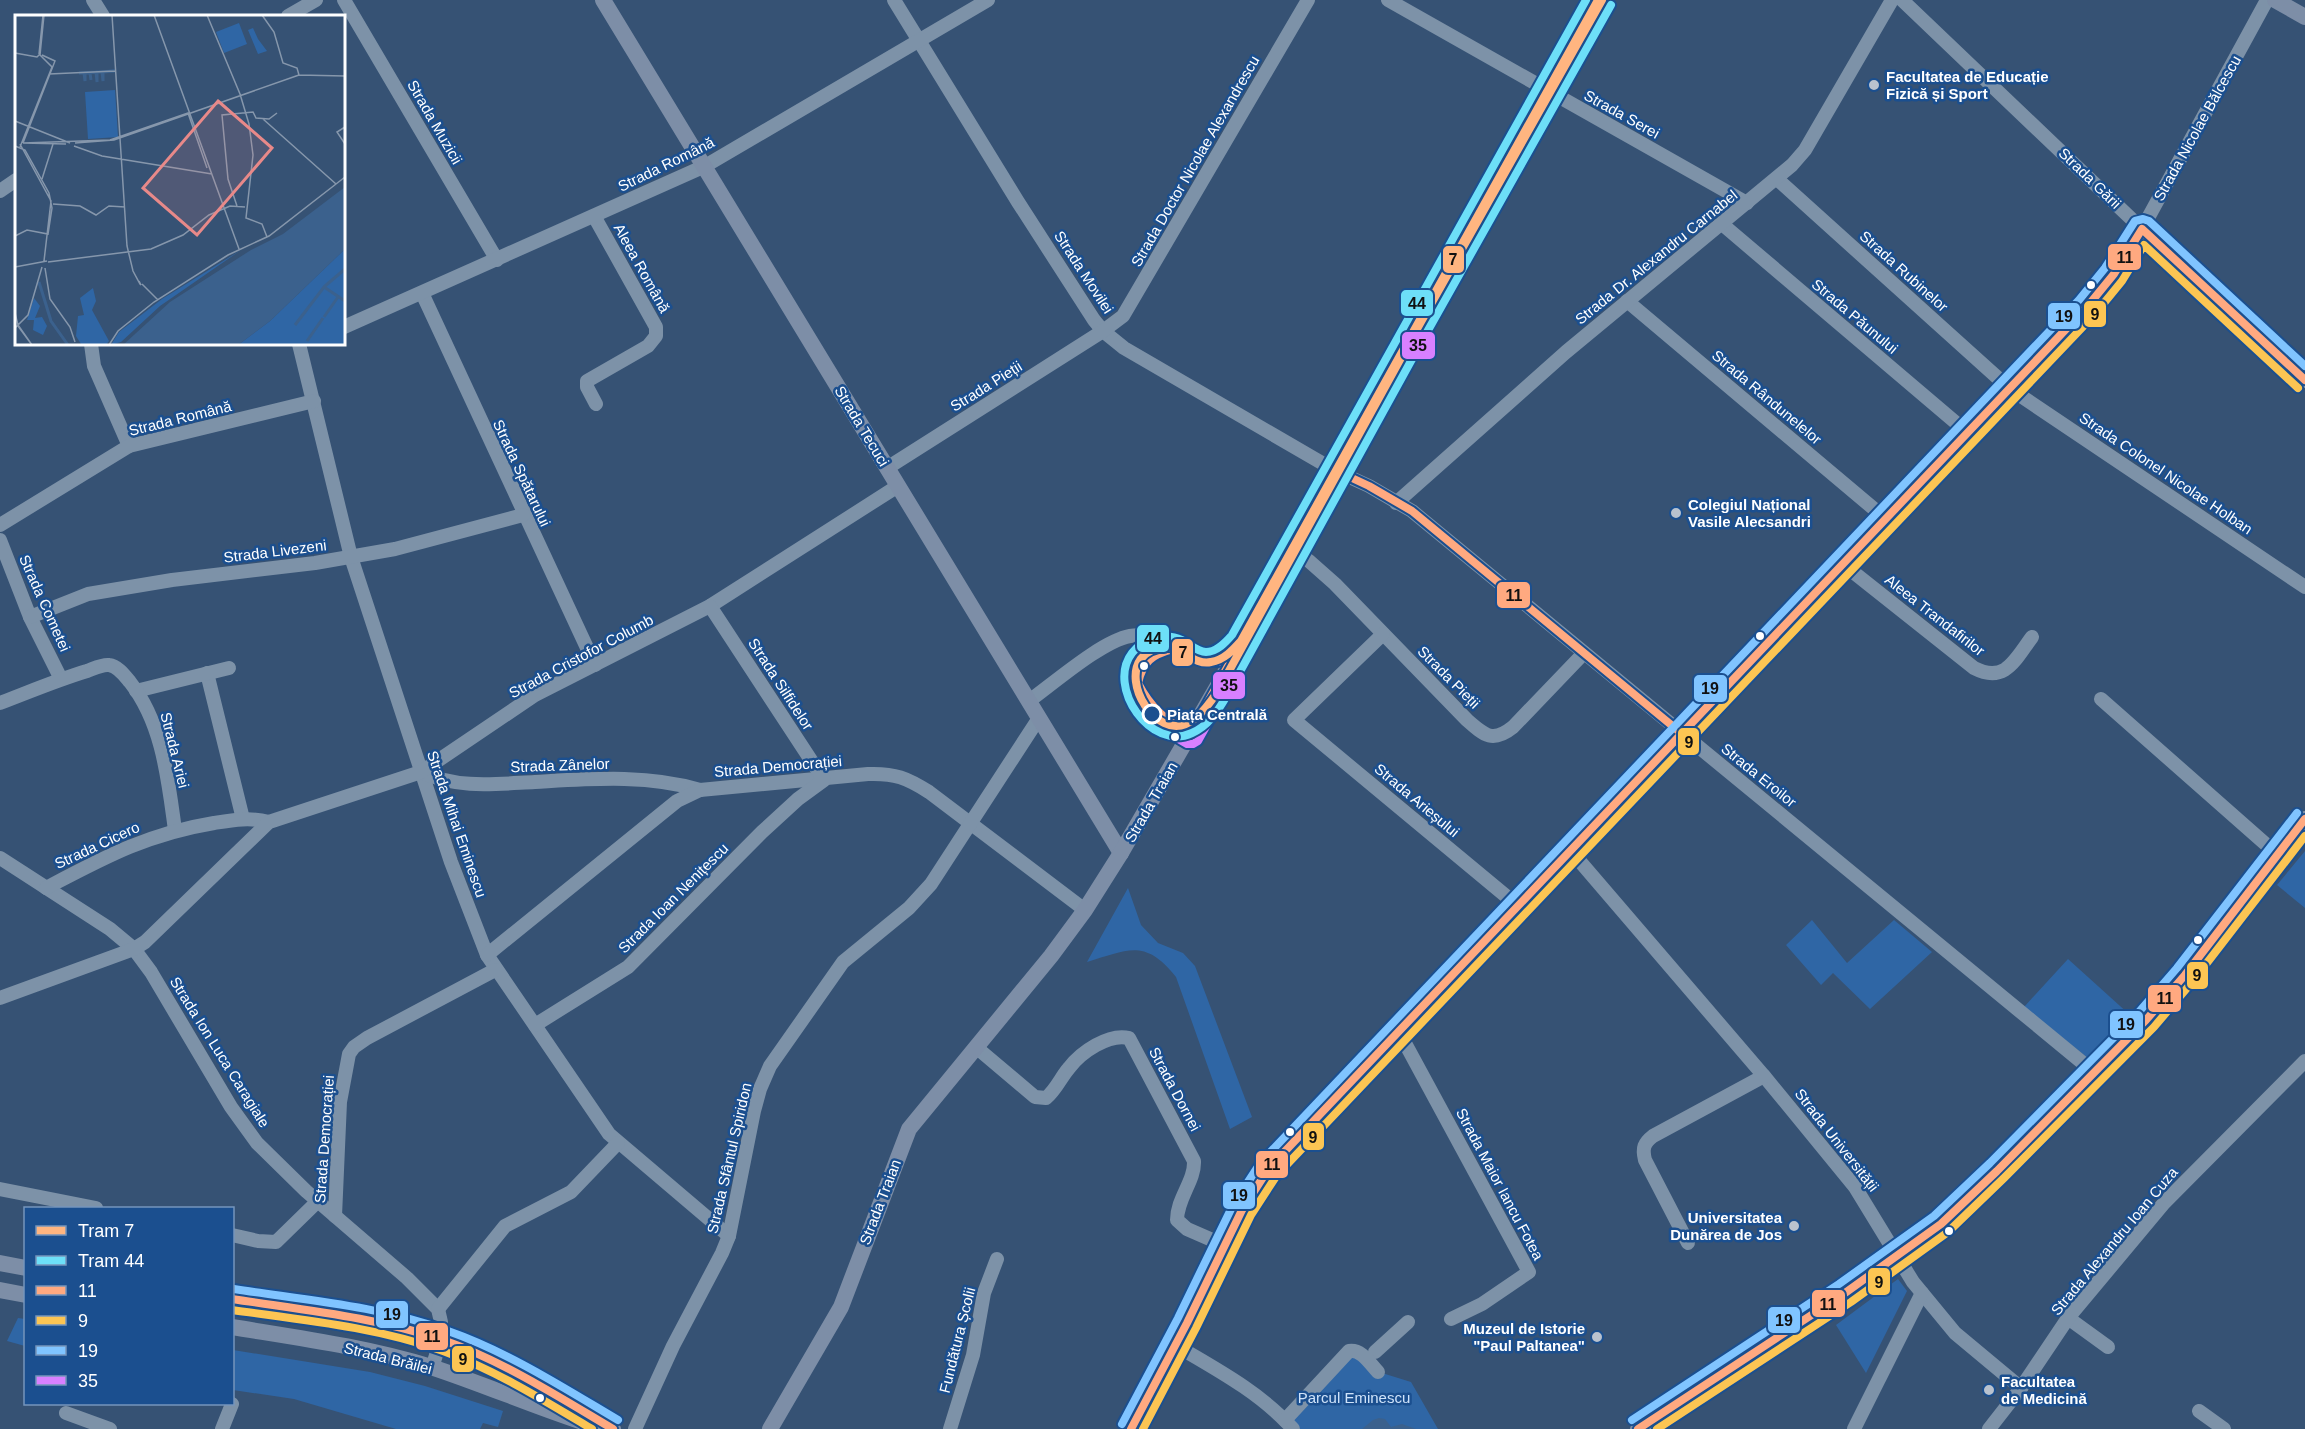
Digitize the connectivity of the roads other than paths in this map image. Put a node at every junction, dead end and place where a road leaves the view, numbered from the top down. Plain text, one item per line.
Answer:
1 (93, 0) edge
2 (316, 0) edge
3 (344, 0) edge
4 (603, 0) edge
5 (894, 0) edge
6 (988, 0) edge
7 (1308, 0) edge
8 (1388, 0) edge
9 (1599, 0) edge
10 (1892, 0) edge
11 (1902, 0) edge
12 (2267, 0) edge
13 (2275, 0) edge
14 (102, 15) edge
15 (290, 15) edge
16 (2305, 17) edge
17 (920, 41) junction
18 (1548, 92) junction
19 (705, 166) junction
20 (1777, 179) junction
21 (15, 181) edge
22 (0, 190) edge
23 (1747, 203) junction
24 (594, 216) junction
25 (1722, 224) junction
26 (2142, 229) junction
27 (497, 260) junction
28 (422, 293) junction
29 (1627, 301) junction
30 (345, 327) edge
31 (1103, 331) junction
32 (91, 345) edge
33 (302, 345) edge
34 (2305, 380) edge
35 (2009, 388) junction
36 (314, 400) junction
37 (596, 404) dead end
38 (1968, 433) junction
39 (129, 446) junction
40 (887, 468) junction
41 (1336, 471) junction
42 (898, 486) junction
43 (1396, 503) junction
44 (523, 515) junction
45 (1886, 519) junction
46 (0, 525) edge
47 (0, 540) edge
48 (1293, 550) junction
49 (351, 557) junction
50 (1843, 564) junction
51 (2305, 587) edge
52 (710, 606) junction
53 (30, 616) junction
54 (1383, 634) junction
55 (2032, 637) dead end
56 (1173, 649) dead end
57 (1584, 653) junction
58 (595, 665) junction
59 (229, 668) dead end
60 (207, 673) junction
61 (61, 679) junction
62 (136, 691) junction
63 (2101, 699) dead end
64 (1029, 702) junction
65 (0, 703) edge
66 (1039, 718) junction
67 (1681, 733) junction
68 (421, 772) junction
69 (824, 780) junction
70 (700, 790) junction
71 (243, 819) junction
72 (2305, 819) edge
73 (269, 822) junction
74 (971, 822) junction
75 (175, 831) junction
76 (1571, 851) junction
77 (1121, 853) junction
78 (2278, 855) junction
79 (0, 858) edge
80 (46, 888) junction
81 (1518, 906) junction
82 (1085, 910) junction
83 (134, 949) junction
84 (487, 955) junction
85 (495, 970) junction
86 (0, 998) edge
87 (535, 1025) junction
88 (1399, 1032) junction
89 (977, 1048) junction
90 (2305, 1060) edge
91 (2095, 1073) junction
92 (1764, 1076) junction
93 (618, 1143) junction
94 (0, 1190) edge
95 (318, 1201) junction
96 (86, 1207) edge
97 (334, 1216) junction
98 (234, 1235) edge
99 (729, 1236) junction
100 (1688, 1243) dead end
101 (1226, 1246) junction
102 (1899, 1256) junction
103 (997, 1259) dead end
104 (0, 1263) edge
105 (24, 1268) edge
106 (1922, 1293) junction
107 (1, 1294) edge
108 (24, 1295) edge
109 (234, 1299) edge
110 (438, 1310) junction
111 (2068, 1318) junction
112 (1451, 1319) dead end
113 (1408, 1322) dead end
114 (234, 1327) edge
115 (441, 1339) junction
116 (1174, 1345) junction
117 (2108, 1347) dead end
118 (1375, 1352) dead end
119 (432, 1368) junction
120 (1378, 1372) dead end
121 (2021, 1388) junction
122 (232, 1405) edge
123 (2199, 1411) dead end
124 (66, 1413) dead end
125 (1289, 1425) edge
126 (1644, 1428) edge
127 (110, 1429) edge
128 (222, 1429) edge
129 (606, 1429) edge
130 (613, 1429) edge
131 (635, 1429) edge
132 (770, 1429) edge
133 (950, 1429) edge
134 (1131, 1429) edge
135 (1854, 1429) edge
136 (1989, 1429) edge
137 (2224, 1429) edge

1 - 14 street
2 - 15 street
3 - 27 street, Strada Muzicii
4 - 19 main road, Strada Tecuci
5 - 17 street, Strada Movilei
6 - 17 street, Strada Română
7 - 31 street, Strada Doctor Nicolae Alexandrescu
8 - 18 street, Strada Serei
9 - 18 main road, Strada Traian
10 - 20 street, Strada Dr. Alexandru Carnabel
11 - 26 street, Strada Gării
12 - 26 street, Strada Nicolae Bălcescu
13 - 16 main road
17 - 19 street, Strada Română
17 - 31 street, Strada Movilei
18 - 23 street, Strada Serei
18 - 41 main road, Strada Traian
19 - 24 street, Strada Română
19 - 40 main road, Strada Tecuci
20 - 23 street, Strada Dr. Alexandru Carnabel
20 - 35 street, Strada Rubinelor
21 - 22 street
23 - 25 street, Strada Dr. Alexandru Carnabel
24 - 27 street, Strada Română
24 - 37 street, Aleea Română
25 - 29 street, Strada Dr. Alexandru Carnabel
25 - 38 street, Strada Păunului
26 - 34 main road, Strada Gării
26 - 35 main road, Strada Nicolae Bălcescu
27 - 28 street, Strada Română
28 - 30 street, Strada Română
28 - 44 street, Strada Spătarului
29 - 43 street, Strada Dr. Alexandru Carnabel
29 - 45 street, Strada Rândunelelor
31 - 40 street, Strada Pieții
31 - 41 street, Strada Movilei
32 - 39 street
33 - 36 street, Strada Mihai Eminescu
35 - 38 main road, Strada Nicolae Bălcescu
35 - 51 street, Strada Colonel Nicolae Holban
36 - 39 street, Strada Română
36 - 49 street, Strada Mihai Eminescu
38 - 45 main road, Strada Nicolae Bălcescu
39 - 46 street, Strada Română
40 - 42 main road, Strada Tecuci
41 - 43 street, Strada Eroilor
41 - 48 main road, Strada Traian
42 - 52 street, Strada Cristofor Columb
42 - 64 main road, Strada Tecuci
43 - 57 street, Strada Eroilor
44 - 49 street, Strada Livezeni
44 - 58 street, Strada Spătarului
45 - 50 main road, Strada Nicolae Bălcescu
47 - 53 street, Strada Cometei
48 - 54 street, Strada Pieții
48 - 77 main road, Strada Traian
49 - 53 street, Strada Livezeni
49 - 68 street, Strada Mihai Eminescu
50 - 55 street, Aleea Trandafirilor
50 - 67 main road, Strada Nicolae Bălcescu
52 - 58 street, Strada Cristofor Columb
52 - 69 street, Strada Silfidelor
53 - 61 street, Strada Cometei
54 - 57 street, Strada Pieții
54 - 81 street, Strada Arieșului
56 - 64 street
57 - 67 street, Strada Eroilor
58 - 68 street, Strada Cristofor Columb
59 - 60 street
60 - 62 street
60 - 71 street
61 - 62 street, Strada Ariei
61 - 65 street, Strada Ariei
62 - 75 street, Strada Ariei
63 - 78 street
64 - 66 main road, Strada Tecuci
66 - 74 street, Strada Sfântul Spiridon
66 - 77 main road, Strada Tecuci
67 - 76 main road, Strada Nicolae Bălcescu
67 - 91 street, Strada Eroilor
68 - 70 street, Strada Zânelor
68 - 73 street, Strada Cristofor Columb
68 - 84 street, Strada Mihai Eminescu
69 - 70 street, Strada Democrației
69 - 74 street, Strada Democrației
69 - 87 street, Strada Ioan Nenițescu
70 - 84 street, Strada Democrației
71 - 73 street, Strada Cicero
71 - 75 street, Strada Cicero
72 - 78 main road
73 - 83 street, Strada Cristofor Columb
74 - 82 street, Strada Democrației
74 - 99 street, Strada Sfântul Spiridon
75 - 80 street, Strada Cicero
76 - 81 main road, Strada Nicolae Bălcescu
76 - 92 street, Strada Universității
77 - 82 main road, Strada Traian
78 - 91 main road
79 - 80 street, Strada Ion Luca Caragiale
80 - 83 street, Strada Ion Luca Caragiale
81 - 88 main road, Strada Nicolae Bălcescu
82 - 89 main road, Strada Traian
83 - 86 street, Strada Cristofor Columb
83 - 95 street, Strada Ion Luca Caragiale
84 - 85 street, Strada Mihai Eminescu
85 - 87 street, Strada Mihai Eminescu
85 - 97 street, Strada Democrației
87 - 93 street, Strada Mihai Eminescu
88 - 101 main road, Strada Nicolae Bălcescu
88 - 112 street, Strada Maior Iancu Fotea
89 - 101 street, Strada Dornei
89 - 132 main road, Strada Traian
90 - 111 street, Strada Alexandru Ioan Cuza
91 - 102 main road
92 - 100 street
92 - 102 street, Strada Universității
93 - 99 street, Strada Mihai Eminescu
93 - 110 street
94 - 96 street
95 - 97 street, Strada Ion Luca Caragiale
95 - 98 street
97 - 110 street, Strada Ion Luca Caragiale
99 - 131 street, Strada Sfântul Spiridon
101 - 116 main road, Strada Nicolae Bălcescu
102 - 106 street, Strada Universității
102 - 126 main road
103 - 133 street, Fundătura Școlii
104 - 105 main road
106 - 121 street, Strada Universității
106 - 135 street
107 - 108 main road
109 - 115 main road, Strada Brăilei
110 - 115 street
111 - 117 street
111 - 121 street, Strada Alexandru Ioan Cuza
113 - 118 street
114 - 119 main road, Strada Brăilei
115 - 119 street
115 - 130 main road, Strada Brăilei
116 - 125 street
116 - 134 main road, Strada Nicolae Bălcescu
119 - 129 main road, Strada Brăilei
120 - 125 street
121 - 136 street, Strada Alexandru Ioan Cuza
122 - 128 street
123 - 137 street
124 - 127 street

